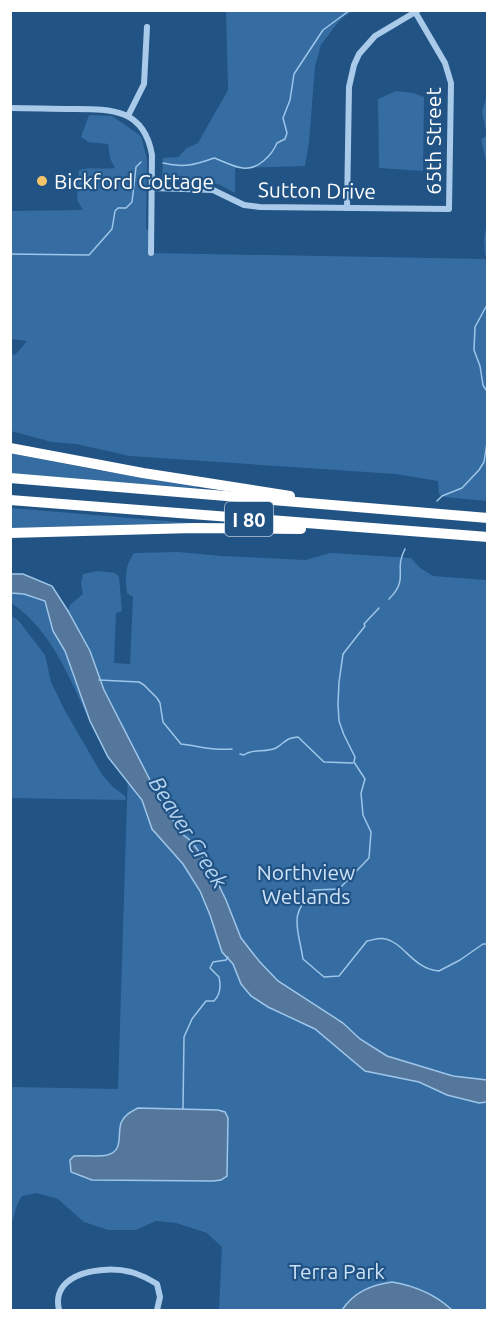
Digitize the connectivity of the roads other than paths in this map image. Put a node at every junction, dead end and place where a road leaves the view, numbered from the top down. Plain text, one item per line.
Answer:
1 (415, 11) edge
2 (147, 27) dead end
3 (10, 108) edge
4 (128, 116) junction
5 (152, 188) junction
6 (347, 208) junction
7 (449, 209) joint
8 (151, 254) dead end
9 (10, 448) edge
10 (10, 478) edge
11 (10, 501) edge
12 (331, 506) junction
13 (488, 518) edge
14 (410, 531) junction
15 (10, 533) edge
16 (488, 537) edge
17 (59, 1311) edge
18 (157, 1311) edge

1 - 6 street
1 - 7 street, 65th Street
2 - 4 street
3 - 4 street
4 - 5 street
5 - 6 street, Sutton Drive
5 - 8 street
6 - 7 street, Sutton Drive
9 - 12 highway
10 - 12 highway, I 80
11 - 14 highway, I 80
12 - 13 highway, I 80
14 - 15 highway
14 - 16 highway, I 80
17 - 18 street

